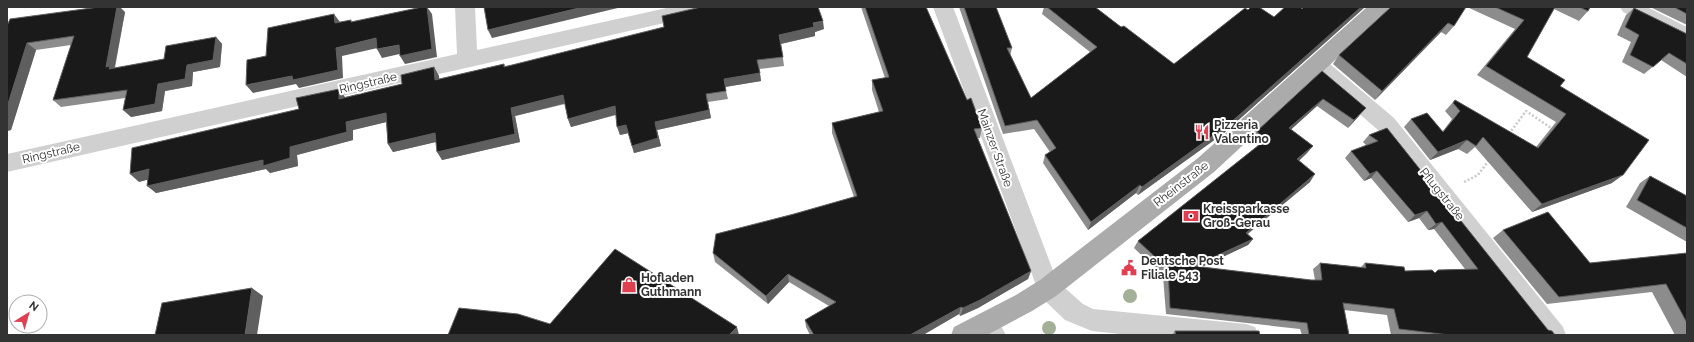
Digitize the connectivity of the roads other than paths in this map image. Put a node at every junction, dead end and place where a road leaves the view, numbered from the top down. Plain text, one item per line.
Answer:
1 (465, 7) edge
2 (704, 7) edge
3 (943, 7) edge
4 (1380, 7) edge
5 (1630, 7) edge
6 (1687, 36) edge
7 (467, 61) junction
8 (1317, 65) junction
9 (7, 163) edge
10 (1048, 288) junction
11 (990, 329) edge
12 (963, 335) edge
13 (1246, 335) edge
14 (1554, 335) edge

1 - 7 street
2 - 7 street, Ringstraße
3 - 10 street, Mainzer Straße
4 - 8 main road, Rheinstraße
5 - 6 street
7 - 9 street, Ringstraße
8 - 10 main road, Rheinstraße
8 - 14 street, Pflugstraße
10 - 11 main road, Rheinstraße
10 - 13 street
11 - 12 main road, Rheinstraße

